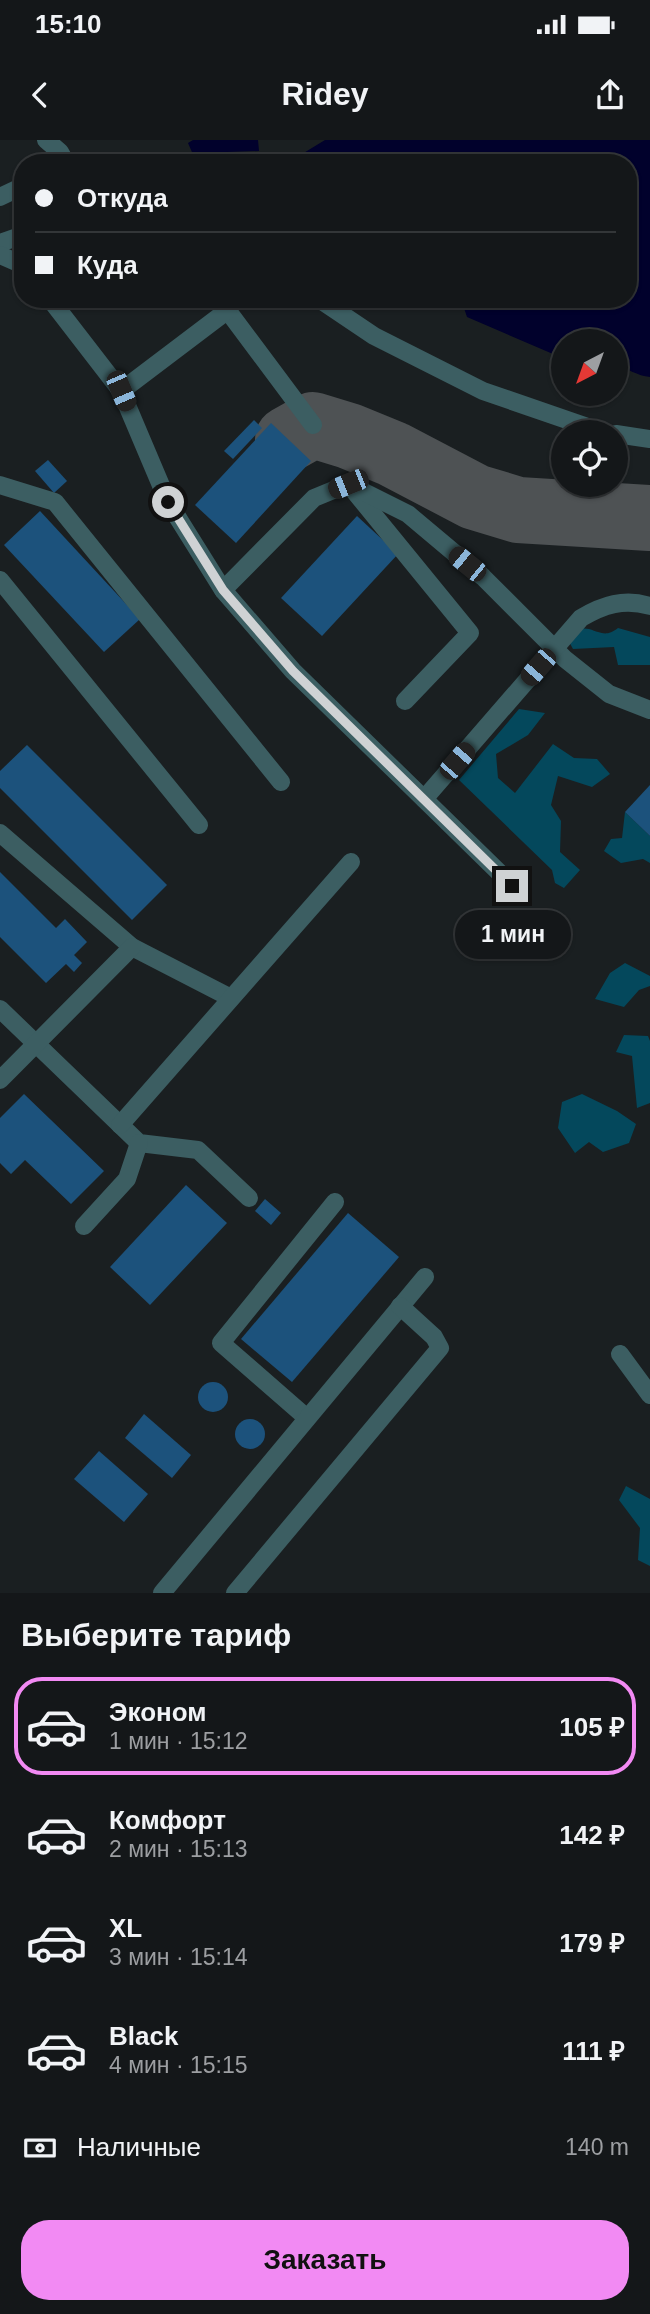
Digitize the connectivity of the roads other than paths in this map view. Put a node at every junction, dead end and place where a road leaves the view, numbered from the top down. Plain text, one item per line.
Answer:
1 (46, 140) edge
2 (61, 154) edge
3 (57, 308) edge
4 (220, 308) edge
5 (226, 308) edge
6 (331, 308) edge
7 (121, 391) junction
8 (568, 420) edge
9 (313, 425) dead end
10 (628, 436) edge
11 (650, 439) edge
12 (348, 484) junction
13 (0, 485) edge
14 (0, 580) edge
15 (223, 590) junction
16 (650, 606) edge
17 (554, 648) junction
18 (405, 701) dead end
19 (650, 710) edge
20 (281, 782) dead end
21 (424, 799) junction
22 (199, 825) dead end
23 (0, 833) edge
24 (351, 862) dead end
25 (512, 886) dead end
26 (132, 947) junction
27 (231, 998) junction
28 (0, 1009) edge
29 (37, 1044) junction
30 (0, 1080) edge
31 (120, 1125) junction
32 (139, 1143) junction
33 (249, 1198) dead end
34 (335, 1202) dead end
35 (84, 1226) dead end
36 (425, 1277) dead end
37 (400, 1306) junction
38 (620, 1354) dead end
39 (650, 1395) edge
40 (307, 1418) junction
41 (162, 1593) edge
42 (235, 1593) edge

1 - 2 lane
3 - 7 lane
4 - 7 lane
5 - 9 lane
6 - 8 lane
7 - 15 lane
10 - 11 lane
12 - 15 lane
12 - 17 lane
12 - 18 lane
13 - 20 lane
14 - 22 lane
15 - 21 lane
16 - 17 lane
17 - 19 lane
17 - 21 lane
21 - 25 lane
23 - 26 lane
24 - 27 lane
26 - 27 lane
26 - 29 lane
27 - 31 lane
28 - 29 lane
29 - 30 lane
29 - 31 lane
31 - 32 lane
32 - 33 lane
32 - 35 lane
34 - 40 lane
36 - 37 lane
37 - 40 lane
37 - 42 lane
38 - 39 lane
40 - 41 lane

